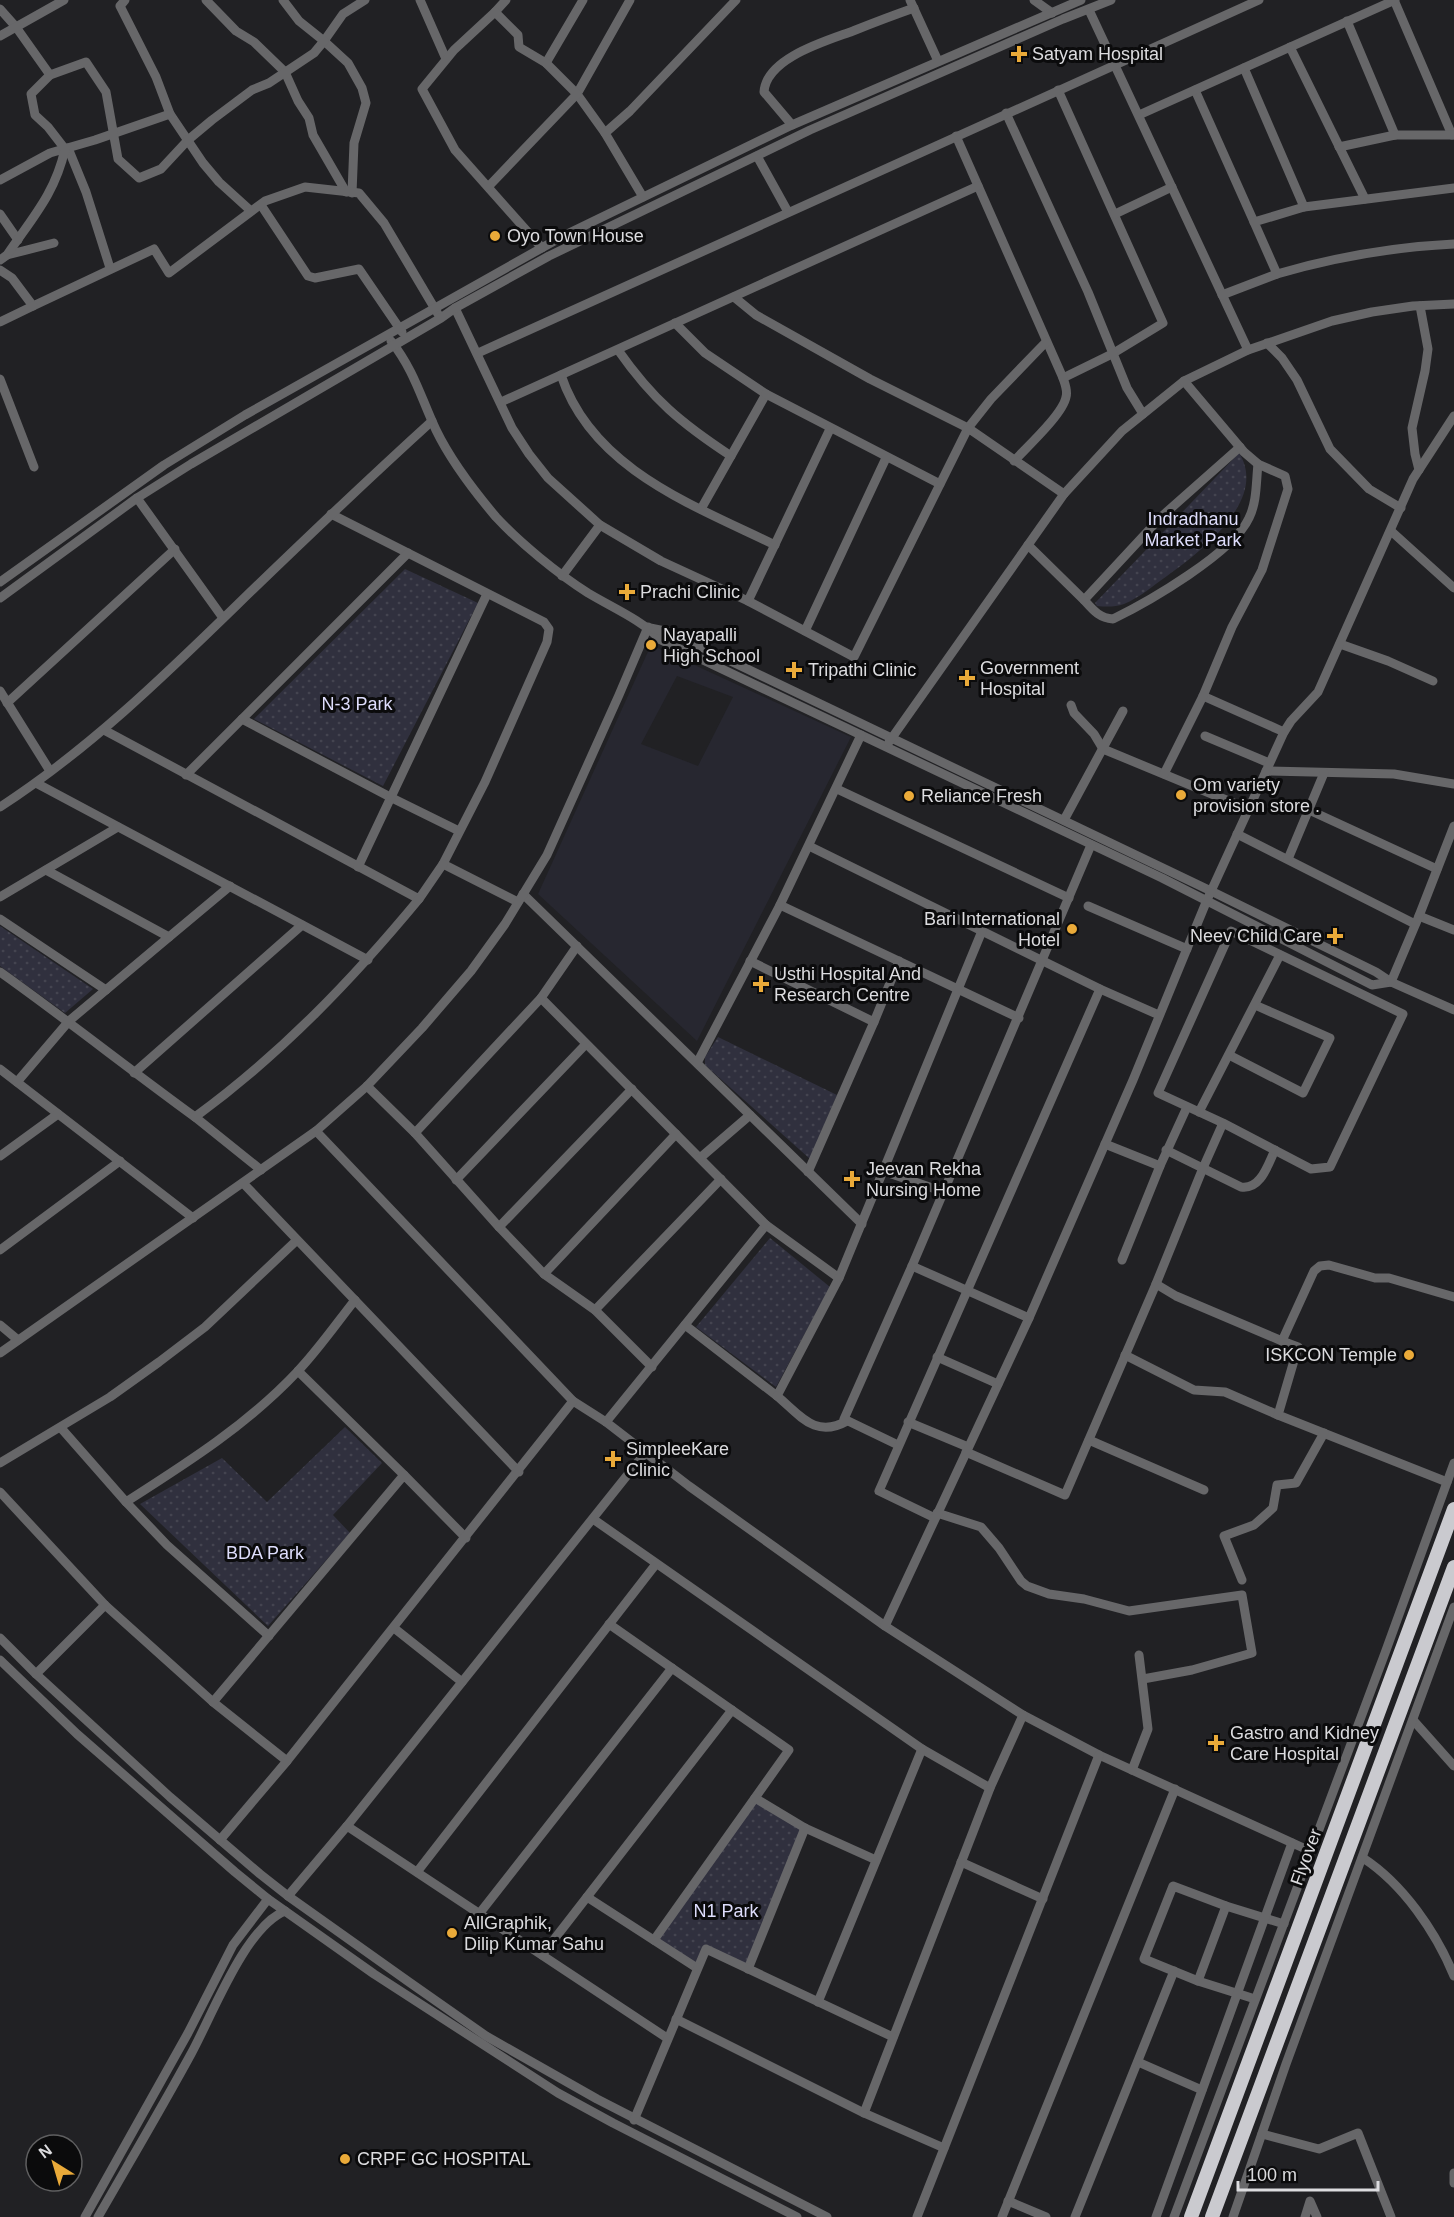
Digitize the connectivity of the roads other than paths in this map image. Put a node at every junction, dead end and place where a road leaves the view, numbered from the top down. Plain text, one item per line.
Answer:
1 (41, 0) edge
2 (64, 0) edge
3 (206, 0) edge
4 (283, 0) edge
5 (365, 0) edge
6 (420, 0) edge
7 (506, 0) edge
8 (583, 0) edge
9 (630, 0) edge
10 (736, 0) edge
11 (1034, 0) edge
12 (1081, 0) edge
13 (1111, 0) edge
14 (1259, 0) edge
15 (1394, 0) edge
16 (119, 2) edge
17 (912, 4) edge
18 (0, 9) edge
19 (47, 10) junction
20 (1089, 10) junction
21 (495, 12) junction
22 (1052, 13) junction
23 (1347, 21) junction
24 (16, 27) junction
25 (0, 36) edge
26 (324, 41) junction
27 (1290, 47) junction
28 (446, 59) junction
29 (938, 61) junction
30 (546, 63) junction
31 (1116, 65) junction
32 (1244, 68) junction
33 (285, 72) junction
34 (50, 75) junction
35 (1058, 90) junction
36 (1195, 90) junction
37 (578, 96) junction
38 (1006, 113) junction
39 (170, 114) junction
40 (1139, 115) junction
41 (792, 125) junction
42 (605, 133) junction
43 (112, 134) junction
44 (1395, 135) junction
45 (1453, 135) edge
46 (956, 136) junction
47 (188, 140) junction
48 (1339, 147) junction
49 (66, 148) junction
50 (757, 156) junction
51 (0, 180) edge
52 (670, 184) junction
53 (978, 186) junction
54 (1172, 187) junction
55 (1454, 188) edge
56 (349, 192) junction
57 (493, 193) junction
58 (675, 194) junction
59 (643, 197) junction
60 (1365, 199) junction
61 (261, 205) junction
62 (1304, 207) junction
63 (251, 212) junction
64 (788, 212) junction
65 (0, 214) edge
66 (1115, 214) junction
67 (1254, 222) junction
68 (18, 240) junction
69 (54, 243) dead end
70 (1454, 244) edge
71 (542, 248) junction
72 (4, 257) edge
73 (110, 268) junction
74 (0, 270) edge
75 (1277, 274) junction
76 (1222, 295) junction
77 (734, 297) junction
78 (1454, 304) edge
79 (33, 306) junction
80 (1420, 306) junction
81 (435, 308) junction
82 (455, 308) junction
83 (441, 318) junction
84 (0, 322) edge
85 (675, 323) junction
86 (401, 328) junction
87 (387, 336) junction
88 (406, 338) junction
89 (1046, 342) junction
90 (1267, 343) junction
91 (394, 345) junction
92 (618, 350) junction
93 (1248, 350) junction
94 (478, 353) junction
95 (1112, 354) junction
96 (561, 375) junction
97 (1063, 378) junction
98 (0, 379) edge
99 (1184, 381) junction
100 (766, 394) junction
101 (501, 402) junction
102 (1143, 414) junction
103 (1454, 416) edge
104 (432, 421) junction
105 (969, 428) junction
106 (830, 429) junction
107 (1240, 447) junction
108 (731, 456) junction
109 (886, 458) junction
110 (1014, 461) junction
111 (1258, 464) junction
112 (34, 467) dead end
113 (1419, 470) junction
114 (940, 484) junction
115 (1064, 494) junction
116 (137, 498) junction
117 (1401, 508) junction
118 (701, 509) junction
119 (332, 514) junction
120 (600, 525) junction
121 (1391, 531) junction
122 (775, 545) junction
123 (1028, 545) junction
124 (175, 549) junction
125 (408, 553) junction
126 (562, 576) junction
127 (0, 582) edge
128 (1454, 588) edge
129 (487, 594) junction
130 (0, 598) edge
131 (1084, 600) junction
132 (748, 601) junction
133 (223, 618) junction
134 (648, 627) junction
135 (805, 631) junction
136 (1340, 644) junction
137 (1433, 681) dead end
138 (0, 691) edge
139 (1203, 696) junction
140 (8, 703) junction
141 (1071, 705) dead end
142 (1123, 711) dead end
143 (242, 719) junction
144 (104, 730) junction
145 (1284, 732) junction
146 (861, 735) junction
147 (1205, 736) dead end
148 (889, 742) junction
149 (1102, 749) junction
150 (1268, 767) junction
151 (50, 771) junction
152 (1324, 773) junction
153 (1164, 774) junction
154 (186, 775) junction
155 (36, 783) junction
156 (1454, 784) edge
157 (837, 789) junction
158 (392, 798) junction
159 (0, 807) edge
160 (1248, 809) junction
161 (1309, 810) junction
162 (1064, 820) junction
163 (118, 826) junction
164 (1454, 826) edge
165 (459, 831) junction
166 (1237, 834) junction
167 (1091, 845) junction
168 (809, 846) junction
169 (1450, 848) edge
170 (1288, 859) junction
171 (443, 864) junction
172 (358, 867) junction
173 (1437, 869) junction
174 (46, 870) junction
175 (230, 886) junction
176 (1209, 895) junction
177 (0, 897) edge
178 (521, 898) junction
179 (1069, 898) junction
180 (419, 899) junction
181 (780, 905) junction
182 (1088, 906) dead end
183 (0, 919) edge
184 (1417, 920) junction
185 (302, 925) junction
186 (1454, 930) edge
187 (982, 931) junction
188 (169, 937) junction
189 (577, 946) junction
190 (1301, 948) junction
191 (1187, 949) junction
192 (1280, 955) junction
193 (368, 960) junction
194 (1043, 960) junction
195 (750, 961) junction
196 (899, 961) junction
197 (1294, 962) junction
198 (0, 972) edge
199 (1391, 982) junction
200 (958, 989) junction
201 (1100, 989) junction
202 (106, 990) junction
203 (541, 998) junction
204 (1255, 1005) junction
205 (1454, 1010) edge
206 (1159, 1015) junction
207 (1019, 1018) junction
208 (69, 1021) junction
209 (874, 1022) junction
210 (586, 1044) junction
211 (1229, 1055) junction
212 (697, 1063) junction
213 (1, 1072) edge
214 (134, 1073) junction
215 (17, 1082) junction
216 (368, 1086) junction
217 (632, 1089) junction
218 (1187, 1107) junction
219 (1199, 1112) junction
220 (58, 1114) junction
221 (750, 1115) junction
222 (195, 1117) junction
223 (1223, 1123) junction
224 (316, 1131) junction
225 (414, 1132) junction
226 (676, 1134) junction
227 (1105, 1144) junction
228 (1167, 1150) junction
229 (1275, 1150) junction
230 (0, 1156) edge
231 (700, 1158) junction
232 (120, 1161) junction
233 (1160, 1166) junction
234 (1203, 1168) junction
235 (261, 1170) junction
236 (883, 1171) junction
237 (808, 1172) junction
238 (721, 1179) junction
239 (456, 1180) junction
240 (243, 1183) junction
241 (944, 1192) junction
242 (193, 1218) junction
243 (862, 1224) junction
244 (766, 1225) junction
245 (499, 1227) junction
246 (297, 1240) junction
247 (0, 1250) edge
248 (1122, 1260) dead end
249 (912, 1266) junction
250 (544, 1274) junction
251 (839, 1278) junction
252 (1156, 1284) junction
253 (968, 1291) junction
254 (1454, 1297) edge
255 (355, 1300) junction
256 (595, 1310) junction
257 (1029, 1318) junction
258 (0, 1325) edge
259 (685, 1326) junction
260 (18, 1340) junction
261 (1282, 1341) junction
262 (0, 1353) edge
263 (1125, 1355) junction
264 (937, 1357) junction
265 (652, 1367) junction
266 (298, 1371) junction
267 (998, 1384) junction
268 (777, 1396) junction
269 (573, 1401) junction
270 (1278, 1415) junction
271 (847, 1421) junction
272 (606, 1422) junction
273 (908, 1422) junction
274 (61, 1428) junction
275 (1324, 1433) junction
276 (1089, 1440) junction
277 (898, 1445) junction
278 (967, 1449) junction
279 (645, 1453) junction
280 (0, 1463) edge
281 (1454, 1463) edge
282 (519, 1472) junction
283 (404, 1475) junction
284 (1446, 1482) junction
285 (1204, 1490) dead end
286 (0, 1492) edge
287 (126, 1502) junction
288 (1454, 1509) edge
289 (936, 1516) junction
290 (593, 1519) junction
291 (466, 1538) junction
292 (656, 1564) junction
293 (1454, 1566) edge
294 (1242, 1580) dead end
295 (105, 1605) junction
296 (1454, 1607) edge
297 (609, 1624) junction
298 (885, 1626) junction
299 (394, 1628) junction
300 (269, 1636) junction
301 (0, 1638) edge
302 (1139, 1655) dead end
303 (0, 1660) edge
304 (672, 1668) junction
305 (36, 1674) junction
306 (1143, 1679) junction
307 (462, 1682) junction
308 (213, 1702) junction
309 (732, 1710) junction
310 (1023, 1715) junction
311 (1413, 1720) junction
312 (921, 1749) junction
313 (1099, 1755) junction
314 (287, 1761) junction
315 (1454, 1767) edge
316 (1132, 1770) junction
317 (990, 1788) junction
318 (1175, 1789) junction
319 (755, 1798) junction
320 (202, 1825) junction
321 (347, 1826) junction
322 (804, 1828) junction
323 (193, 1836) junction
324 (220, 1840) junction
325 (1292, 1843) junction
326 (1310, 1851) junction
327 (1363, 1858) junction
328 (876, 1860) junction
329 (961, 1862) junction
330 (417, 1872) junction
331 (288, 1896) junction
332 (587, 1897) junction
333 (268, 1899) junction
334 (1043, 1899) junction
335 (1226, 1906) junction
336 (285, 1911) junction
337 (479, 1914) junction
338 (1264, 1917) junction
339 (1284, 1924) junction
340 (337, 1931) junction
341 (654, 1940) junction
342 (329, 1942) junction
343 (542, 1955) junction
344 (698, 1968) junction
345 (748, 1969) junction
346 (1174, 1971) junction
347 (1454, 1977) edge
348 (1198, 1981) junction
349 (1238, 1994) junction
350 (1255, 1999) junction
351 (818, 2002) junction
352 (676, 2019) junction
353 (893, 2037) junction
354 (667, 2038) junction
355 (1138, 2062) junction
356 (1203, 2090) junction
357 (864, 2113) junction
358 (634, 2120) junction
359 (1262, 2134) junction
360 (944, 2148) junction
361 (1454, 2173) edge
362 (1454, 2183) edge
363 (1008, 2201) junction
364 (85, 2217) edge
365 (98, 2217) edge
366 (797, 2217) edge
367 (827, 2217) edge
368 (917, 2217) edge
369 (1002, 2217) edge
370 (1046, 2217) edge
371 (1075, 2217) edge
372 (1156, 2217) edge
373 (1174, 2217) edge
374 (1191, 2217) edge
375 (1212, 2217) edge
376 (1233, 2217) edge
377 (1305, 2217) edge
378 (1317, 2217) edge
379 (1391, 2217) edge

1 - 19 street
2 - 19 street
3 - 33 street
4 - 26 street
5 - 26 street
6 - 28 street
7 - 21 street
8 - 30 street
9 - 37 street
10 - 42 street
11 - 22 street
12 - 22 street
13 - 20 street
14 - 31 street
15 - 23 street
15 - 45 street
16 - 39 street
17 - 29 street
17 - 41 street
18 - 24 street
19 - 24 street
20 - 31 street
20 - 50 street
21 - 28 street
21 - 30 street
22 - 29 street
23 - 27 street
23 - 44 street
24 - 25 street
24 - 34 street
26 - 33 street
26 - 56 street
27 - 32 street
27 - 48 street
28 - 57 street
29 - 41 street
30 - 37 street
31 - 35 street
31 - 40 street
32 - 36 street
32 - 62 street
33 - 47 street
33 - 56 street
34 - 43 street
34 - 49 street
35 - 38 street
35 - 66 street
36 - 40 street
36 - 67 street
37 - 42 street
37 - 57 street
38 - 46 street
38 - 95 street
39 - 43 street
39 - 47 street
40 - 54 street
41 - 52 street
42 - 59 street
43 - 47 street
43 - 49 street
44 - 45 street
44 - 48 street
46 - 53 street
46 - 64 street
47 - 63 street
48 - 60 street
49 - 51 street
49 - 68 street
49 - 73 street
50 - 58 street
50 - 64 street
52 - 58 street
52 - 59 street
53 - 77 street
53 - 89 street
54 - 66 street
54 - 76 street
55 - 60 street
56 - 61 street
56 - 81 street
57 - 71 street
58 - 82 street
59 - 71 street
60 - 62 street
61 - 63 street
61 - 86 street
62 - 67 street
63 - 73 street
64 - 94 street
65 - 68 street
66 - 95 street
67 - 75 street
68 - 72 street
69 - 72 street
70 - 75 street
71 - 81 street
73 - 79 street
74 - 79 street
75 - 76 street
76 - 93 street
77 - 85 street
77 - 105 street
78 - 80 street
79 - 84 street
80 - 90 street
80 - 113 street
81 - 83 street
81 - 86 street
82 - 83 street
82 - 94 street
83 - 88 street
85 - 92 street
85 - 100 street
86 - 87 street
86 - 88 street
87 - 91 street
87 - 127 street
88 - 91 street
89 - 97 street
89 - 105 street
90 - 93 street
90 - 117 street
91 - 104 street
91 - 116 street
92 - 96 street
92 - 108 street
93 - 99 street
94 - 101 street
95 - 97 street
95 - 102 street
96 - 101 street
96 - 118 street
97 - 110 street
98 - 112 street
99 - 102 street
99 - 107 street
100 - 106 street
100 - 108 street
101 - 120 street
102 - 115 street
103 - 113 street
104 - 119 street
104 - 126 street
105 - 110 street
105 - 114 street
106 - 109 street
106 - 122 street
107 - 111 street
107 - 131 street
108 - 118 street
109 - 114 street
109 - 135 street
110 - 115 street
111 - 131 street
111 - 139 street
113 - 117 street
114 - 135 street
115 - 123 street
116 - 124 street
116 - 130 street
117 - 121 street
118 - 122 street
119 - 125 street
119 - 133 street
120 - 126 street
120 - 132 street
121 - 128 street
121 - 136 street
122 - 132 street
123 - 131 street
123 - 148 street
124 - 133 street
124 - 140 street
125 - 129 street
125 - 143 street
126 - 134 street
129 - 158 street
129 - 165 street
132 - 135 street
133 - 144 street
134 - 146 street
134 - 148 street
134 - 178 street
136 - 137 street
136 - 145 street
138 - 140 street
139 - 145 street
139 - 153 street
140 - 151 street
141 - 149 street
142 - 149 street
143 - 154 street
143 - 158 street
144 - 151 street
144 - 154 street
145 - 150 street
146 - 148 street
146 - 157 street
147 - 150 street
148 - 162 street
148 - 167 street
149 - 153 street
149 - 162 street
150 - 152 street
150 - 160 street
151 - 155 street
152 - 156 street
152 - 161 street
153 - 160 street
154 - 172 street
155 - 159 street
155 - 163 street
157 - 168 street
157 - 179 street
158 - 165 street
158 - 172 street
160 - 166 street
161 - 170 street
161 - 173 street
162 - 176 street
163 - 174 street
163 - 175 street
164 - 169 street
165 - 171 street
166 - 170 street
166 - 176 street
167 - 176 street
167 - 179 street
168 - 181 street
168 - 187 street
169 - 173 street
170 - 184 street
171 - 178 street
171 - 180 street
172 - 180 street
173 - 184 street
174 - 177 street
174 - 188 street
175 - 185 street
175 - 188 street
176 - 190 street
176 - 191 street
176 - 199 street
178 - 189 street
178 - 216 street
179 - 194 street
180 - 193 street
181 - 195 street
181 - 196 street
182 - 191 street
183 - 202 street
184 - 186 street
184 - 199 street
185 - 193 street
185 - 214 street
187 - 194 street
187 - 200 street
188 - 202 street
189 - 203 street
189 - 212 street
190 - 197 street
190 - 199 street
191 - 206 street
192 - 197 street
192 - 204 street
192 - 218 street
193 - 222 street
194 - 201 street
194 - 207 street
195 - 209 street
195 - 212 street
196 - 200 street
196 - 209 street
197 - 229 street
198 - 208 street
199 - 205 street
200 - 207 street
200 - 236 street
201 - 206 street
201 - 253 street
202 - 208 street
203 - 210 street
203 - 225 street
204 - 211 street
204 - 211 street
206 - 227 street
207 - 241 street
208 - 214 street
208 - 215 street
209 - 237 street
210 - 217 street
210 - 239 street
211 - 219 street
212 - 221 street
213 - 215 street
214 - 222 street
215 - 220 street
216 - 224 street
216 - 225 street
217 - 226 street
217 - 245 street
218 - 219 street
218 - 228 street
219 - 223 street
220 - 230 street
220 - 232 street
221 - 231 street
221 - 237 street
222 - 235 street
223 - 229 street
223 - 234 street
224 - 235 street
224 - 269 street
225 - 239 street
226 - 231 street
226 - 250 street
227 - 233 street
227 - 257 street
228 - 233 street
228 - 234 street
229 - 234 street
231 - 238 street
232 - 242 street
232 - 247 street
233 - 248 street
234 - 252 street
235 - 240 street
236 - 241 street
236 - 243 street
237 - 243 street
238 - 244 street
238 - 256 street
239 - 245 street
240 - 242 street
240 - 246 street
241 - 249 street
242 - 260 street
243 - 251 street
244 - 251 street
244 - 259 street
245 - 250 street
246 - 255 street
246 - 274 street
249 - 253 street
249 - 271 street
250 - 256 street
251 - 268 street
252 - 261 street
252 - 263 street
253 - 257 street
253 - 264 street
254 - 261 street
255 - 266 street
255 - 282 street
256 - 265 street
257 - 267 street
258 - 260 street
259 - 265 street
259 - 268 street
260 - 262 street
261 - 270 street
263 - 270 street
263 - 276 street
264 - 267 street
264 - 273 street
265 - 272 street
266 - 283 street
266 - 287 street
267 - 278 street
268 - 271 street
269 - 272 street
269 - 282 street
270 - 275 street
271 - 277 street
272 - 279 street
273 - 277 street
273 - 278 street
274 - 280 street
274 - 287 street
275 - 284 street
275 - 294 street
276 - 278 street
276 - 285 street
277 - 289 street
278 - 289 street
279 - 290 street
279 - 298 street
281 - 284 street
282 - 291 street
283 - 291 street
283 - 300 street
284 - 326 street
286 - 295 street
287 - 300 street
288 - 374 highway, Flyover
289 - 298 street
289 - 306 street
290 - 292 street
290 - 307 street
291 - 299 street
292 - 297 street
292 - 312 street
293 - 375 highway, Flyover
295 - 305 street
295 - 308 street
296 - 311 street
297 - 304 street
297 - 330 street
298 - 310 street
299 - 307 street
299 - 314 street
300 - 308 street
301 - 305 street
302 - 306 street
303 - 323 street
304 - 309 street
304 - 337 street
305 - 320 street
306 - 316 street
307 - 321 street
308 - 314 street
309 - 319 street
309 - 332 street
310 - 313 street
310 - 317 street
311 - 315 street
311 - 327 street
312 - 317 street
312 - 328 street
313 - 316 street
313 - 334 street
314 - 324 street
316 - 318 street
317 - 329 street
318 - 325 street
318 - 363 street
319 - 322 street
319 - 341 street
320 - 323 street
320 - 324 street
321 - 330 street
321 - 331 street
322 - 328 street
322 - 345 street
323 - 333 street
324 - 331 street
325 - 326 street
325 - 338 street
326 - 339 street
327 - 347 street
327 - 359 street
328 - 351 street
329 - 334 street
329 - 353 street
330 - 337 street
331 - 340 street
332 - 341 street
332 - 343 street
333 - 336 street
333 - 364 street
334 - 360 street
335 - 338 street
335 - 346 street
335 - 348 street
336 - 342 street
336 - 365 street
337 - 343 street
338 - 339 street
338 - 349 street
339 - 350 street
340 - 342 street
340 - 358 street
341 - 344 street
342 - 366 street
343 - 354 street
344 - 345 street
344 - 352 street
345 - 351 street
346 - 348 street
346 - 355 street
348 - 349 street
349 - 350 street
349 - 356 street
350 - 373 street
351 - 353 street
352 - 354 street
352 - 357 street
353 - 357 street
354 - 358 street
355 - 356 street
355 - 371 street
356 - 372 street
357 - 360 street
358 - 367 street
359 - 376 street
359 - 379 street
360 - 368 street
361 - 362 street
363 - 369 street
363 - 370 street
377 - 378 street

